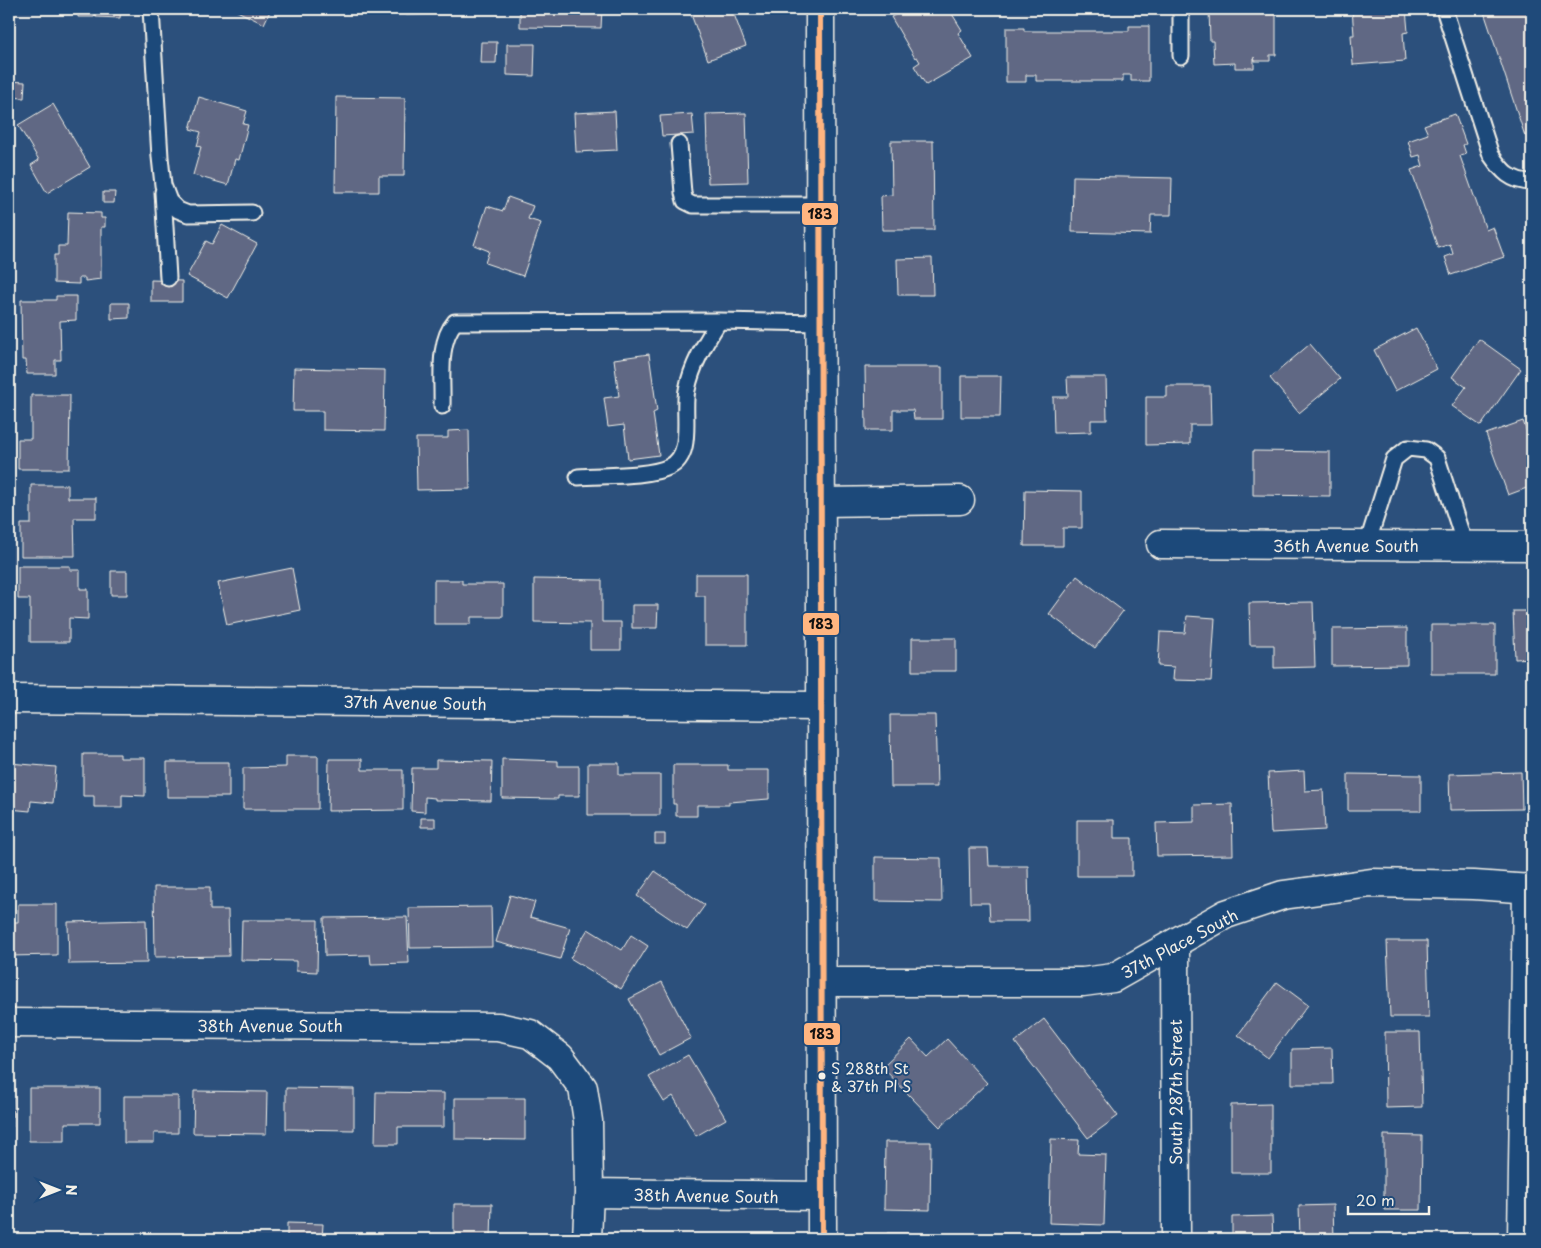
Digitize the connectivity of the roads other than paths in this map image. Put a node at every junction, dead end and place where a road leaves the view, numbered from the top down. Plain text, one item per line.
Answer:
1 (152, 9) edge
2 (820, 9) edge
3 (1181, 9) edge
4 (1444, 9) edge
5 (1181, 56) dead end
6 (679, 144) dead end
7 (1532, 182) edge
8 (163, 186) junction
9 (820, 205) junction
10 (178, 210) junction
11 (252, 213) dead end
12 (165, 227) junction
13 (168, 278) dead end
14 (719, 321) junction
15 (821, 323) junction
16 (442, 406) dead end
17 (578, 477) dead end
18 (960, 500) dead end
19 (821, 502) junction
20 (1161, 544) dead end
21 (1367, 545) junction
22 (1465, 545) junction
23 (1532, 546) edge
24 (9, 699) edge
25 (821, 706) junction
26 (1530, 889) edge
27 (1175, 944) junction
28 (822, 982) junction
29 (9, 1024) edge
30 (589, 1193) junction
31 (822, 1196) junction
32 (587, 1239) edge
33 (822, 1239) edge
34 (1176, 1239) edge
35 (1522, 1239) edge

1 - 8 lane
2 - 9 street
3 - 5 lane
4 - 7 lane
6 - 9 lane
8 - 10 lane
8 - 12 lane
9 - 15 street
10 - 11 lane
10 - 12 lane
12 - 13 lane
14 - 15 lane
14 - 16 lane
14 - 17 lane
15 - 19 street
18 - 19 street
19 - 25 street
20 - 21 street, 36th Avenue South
21 - 22 street, 36th Avenue South
21 - 22 lane
22 - 23 street, 36th Avenue South
24 - 25 street, 37th Avenue South
25 - 28 street
26 - 27 street, 37th Place South
26 - 35 street
27 - 28 street, 37th Place South
27 - 34 street, South 287th Street
28 - 31 street
29 - 30 street, 38th Avenue South
30 - 31 street, 38th Avenue South
30 - 32 street
31 - 33 street

